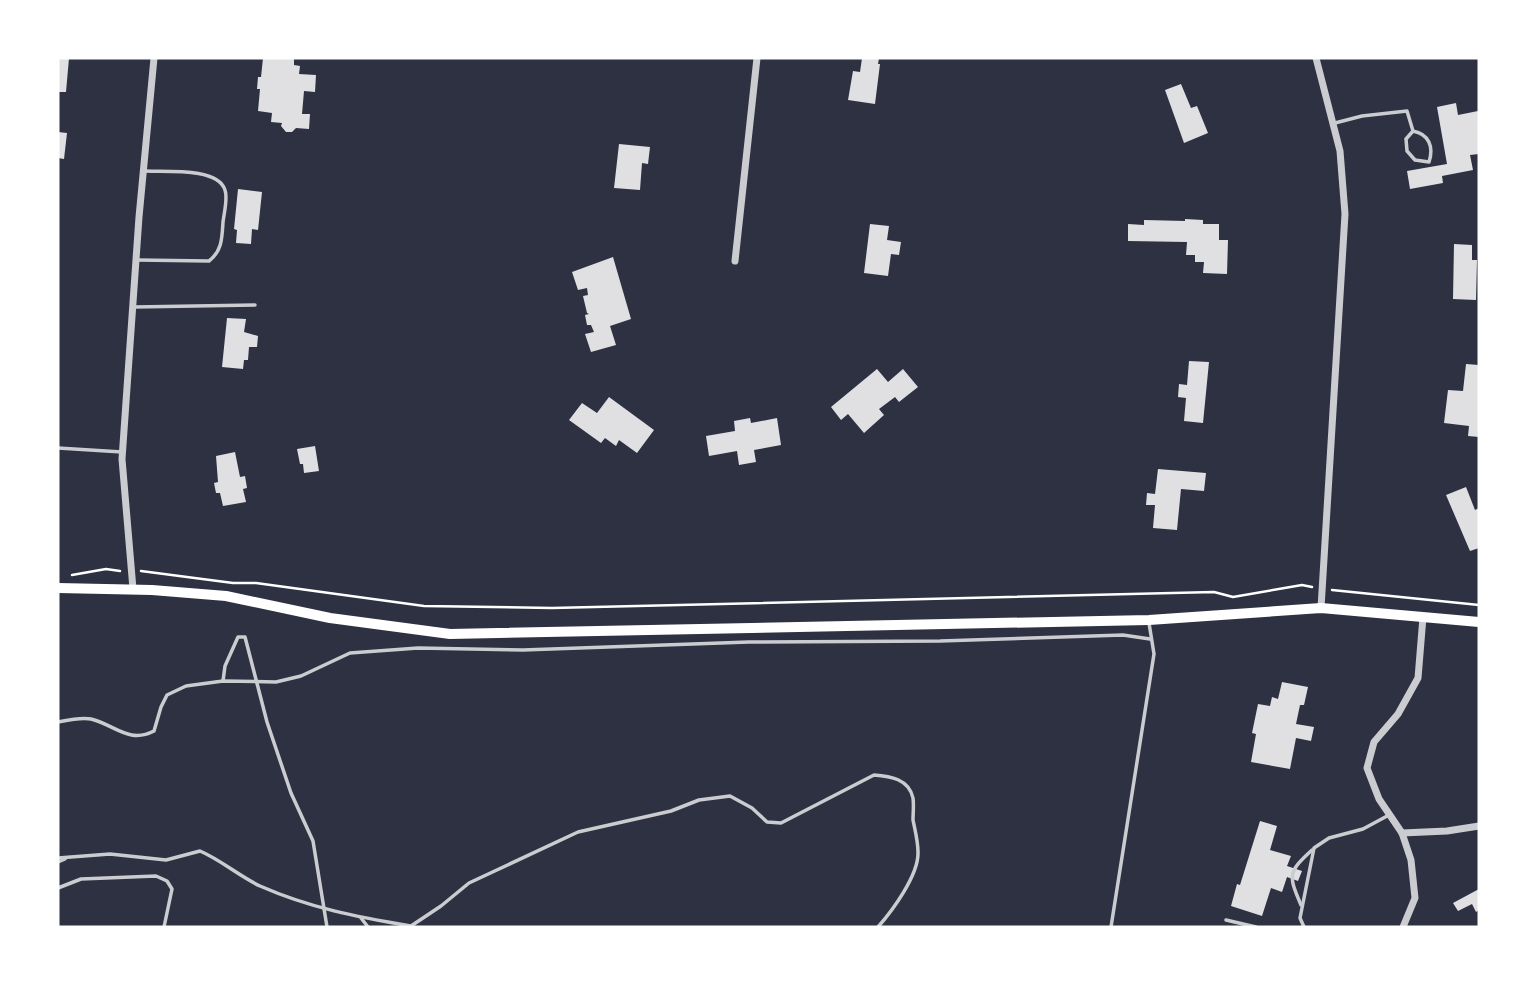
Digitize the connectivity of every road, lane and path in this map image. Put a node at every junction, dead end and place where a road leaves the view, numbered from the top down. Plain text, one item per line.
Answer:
1 (154, 58) edge
2 (757, 58) edge
3 (1316, 58) edge
4 (1333, 123) junction
5 (1413, 131) junction
6 (145, 171) junction
7 (137, 260) junction
8 (735, 261) dead end
9 (255, 305) dead end
10 (134, 307) junction
11 (58, 449) edge
12 (122, 452) junction
13 (130, 571) junction
14 (64, 576) dead end
15 (58, 588) edge
16 (133, 589) junction
17 (1323, 589) junction
18 (1479, 605) edge
19 (1321, 608) junction
20 (1423, 617) junction
21 (1149, 620) junction
22 (1479, 622) edge
23 (1150, 639) junction
24 (223, 681) junction
25 (257, 683) junction
26 (58, 722) edge
27 (1390, 814) junction
28 (1479, 826) edge
29 (1402, 833) junction
30 (1314, 848) junction
31 (58, 860) edge
32 (58, 888) edge
33 (1302, 907) junction
34 (324, 909) junction
35 (361, 918) junction
36 (1226, 920) dead end
37 (164, 927) edge
38 (327, 927) edge
39 (368, 927) edge
40 (878, 927) edge
41 (1111, 927) edge
42 (1256, 927) edge
43 (1304, 927) edge
44 (1403, 927) edge

1 - 6 street
2 - 8 street
3 - 4 street
4 - 5 lane
4 - 17 street
5 - 5 lane
6 - 7 street
6 - 7 lane
7 - 10 street
9 - 10 lane
10 - 12 street
11 - 12 lane
12 - 13 street
13 - 14 path
13 - 16 street
13 - 17 path
15 - 16 main road
16 - 21 main road
17 - 18 path
17 - 19 street
19 - 20 main road
19 - 21 main road
20 - 22 main road
20 - 27 street
21 - 23 lane
23 - 25 lane
23 - 41 lane
24 - 25 lane
24 - 25 lane
24 - 26 lane
25 - 34 lane
27 - 29 street
27 - 30 lane
28 - 29 street
29 - 44 street
30 - 33 lane
30 - 33 lane
31 - 34 lane
32 - 37 lane
33 - 43 lane
34 - 35 lane
34 - 38 lane
35 - 39 lane
35 - 40 lane
36 - 42 lane

